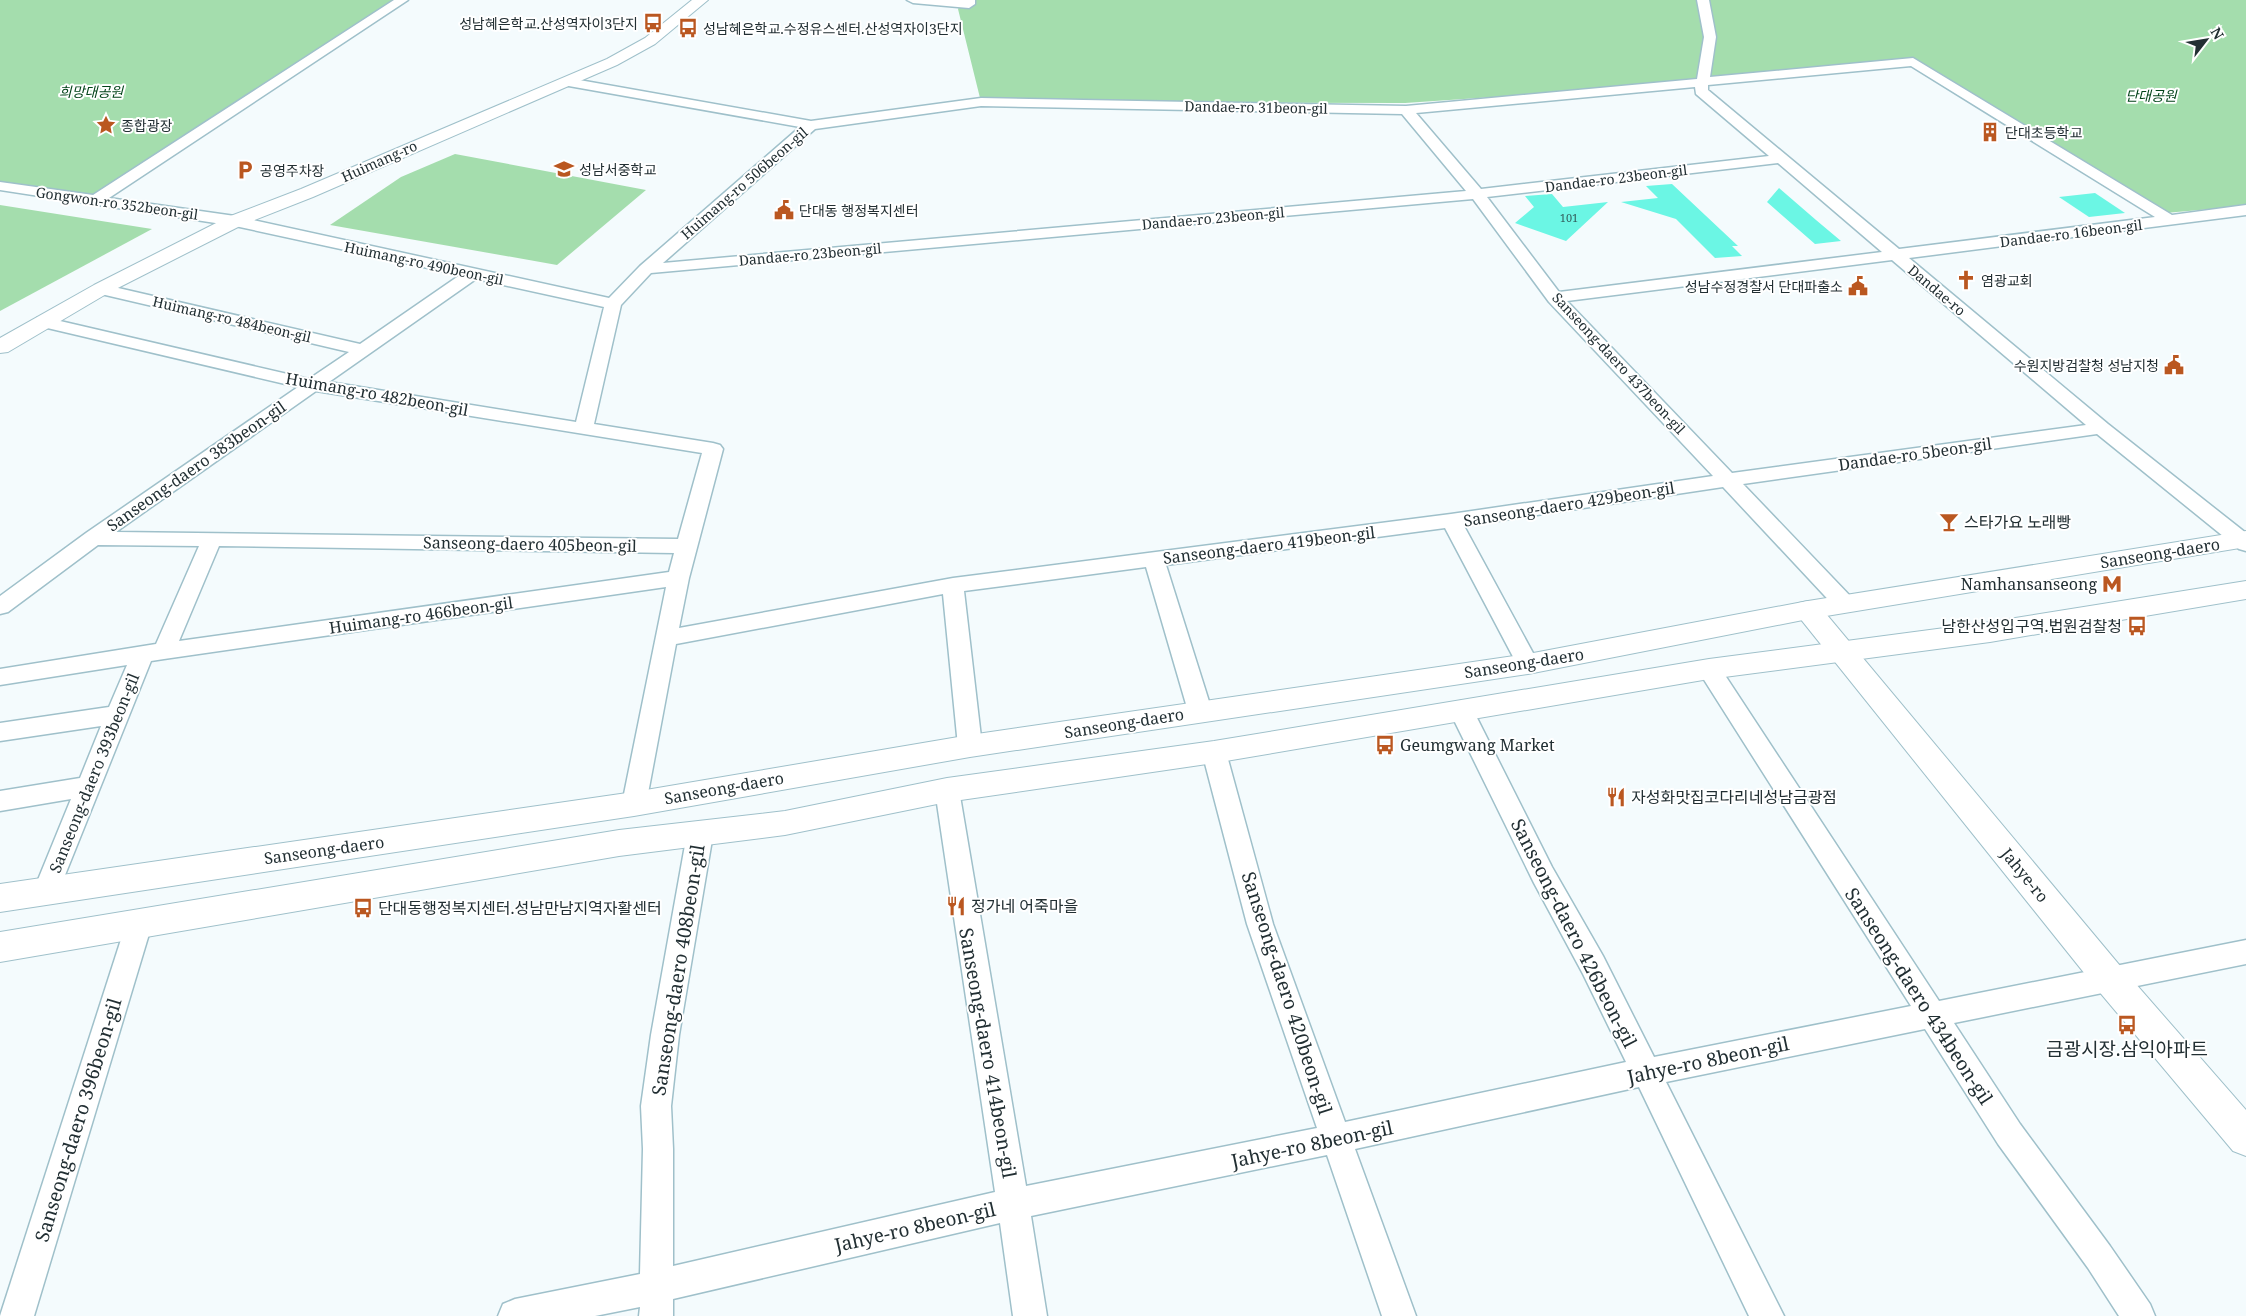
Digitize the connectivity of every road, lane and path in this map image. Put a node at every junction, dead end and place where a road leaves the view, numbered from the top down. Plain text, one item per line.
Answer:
1 (402, 0) edge
2 (701, 0) edge
3 (913, 0) edge
4 (1703, 0) edge
5 (969, 2) edge
6 (568, 82) junction
7 (1701, 83) junction
8 (1406, 110) junction
9 (811, 125) junction
10 (1780, 159) junction
11 (0, 186) edge
12 (1477, 194) junction
13 (96, 200) junction
14 (2246, 210) edge
15 (2170, 220) junction
16 (235, 221) junction
17 (1896, 255) junction
18 (646, 270) junction
19 (472, 274) junction
20 (101, 289) junction
21 (1555, 298) junction
22 (613, 304) junction
23 (43, 322) junction
24 (0, 347) edge
25 (364, 350) junction
26 (312, 385) junction
27 (584, 428) junction
28 (2101, 428) junction
29 (1729, 480) junction
30 (1451, 521) junction
31 (93, 538) junction
32 (212, 539) junction
33 (373, 541) joint
34 (2244, 541) edge
35 (687, 546) junction
36 (1154, 560) junction
37 (678, 578) junction
38 (953, 585) junction
39 (2246, 590) edge
40 (1845, 604) junction
41 (0, 607) edge
42 (1808, 610) junction
43 (665, 638) junction
44 (153, 653) junction
45 (1844, 653) junction
46 (1528, 664) junction
47 (1709, 669) junction
48 (0, 677) edge
49 (1461, 710) junction
50 (1200, 711) junction
51 (118, 715) junction
52 (0, 732) edge
53 (970, 746) junction
54 (1214, 752) junction
55 (89, 786) junction
56 (947, 790) junction
57 (0, 801) edge
58 (634, 804) junction
59 (700, 834) junction
60 (46, 892) junction
61 (0, 898) edge
62 (139, 924) junction
63 (0, 947) edge
64 (2246, 952) edge
65 (2109, 978) junction
66 (1931, 1015) junction
67 (1646, 1072) junction
68 (2246, 1138) edge
69 (1335, 1139) junction
70 (1014, 1204) junction
71 (655, 1287) junction
72 (17, 1316) edge
73 (515, 1316) edge
74 (656, 1316) edge
75 (1030, 1316) edge
76 (1399, 1316) edge
77 (1767, 1316) edge
78 (2138, 1316) edge

1 - 13 street
2 - 6 main road, Huimang-ro
3 - 5 street
4 - 7 street
6 - 9 street, Huimang-ro 506beon-gil
6 - 16 main road, Huimang-ro
7 - 8 street, Dandae-ro 31beon-gil
7 - 10 street, Dandae-ro
7 - 15 street, Dandae-ro 31beon-gil
8 - 9 street, Dandae-ro 31beon-gil
8 - 12 street, Sanseong-daero 437beon-gil
9 - 18 street, Huimang-ro 506beon-gil
10 - 12 street, Dandae-ro 23beon-gil
10 - 17 street, Dandae-ro
11 - 13 street, Gongwon-ro 352beon-gil
12 - 18 street, Dandae-ro 23beon-gil
12 - 21 street, Sanseong-daero 437beon-gil
13 - 16 street, Gongwon-ro 352beon-gil
14 - 15 street, Dandae-ro 16beon-gil
15 - 17 street, Dandae-ro 16beon-gil
16 - 19 street, Huimang-ro 490beon-gil
16 - 20 main road, Huimang-ro
17 - 21 street, Dandae-ro 16beon-gil
17 - 28 street, Dandae-ro
18 - 22 street, Huimang-ro 506beon-gil
19 - 22 street, Huimang-ro 490beon-gil
19 - 25 street, Sanseong-daero 383beon-gil
20 - 23 main road, Huimang-ro
20 - 25 street, Huimang-ro 484beon-gil
21 - 29 street, Sanseong-daero 437beon-gil
22 - 27 street
23 - 24 main road, Huimang-ro
23 - 26 street, Huimang-ro 482beon-gil
25 - 26 street, Sanseong-daero 383beon-gil
26 - 27 street, Huimang-ro 482beon-gil
26 - 31 street, Sanseong-daero 383beon-gil
27 - 35 street, Huimang-ro 482beon-gil
28 - 29 street, Dandae-ro 5beon-gil
28 - 34 street, Dandae-ro
29 - 30 street, Sanseong-daero 429beon-gil
29 - 40 street, Sanseong-daero 437beon-gil
30 - 36 street, Sanseong-daero 419beon-gil
30 - 46 street, Sanseong-daero 429beon-gil
31 - 32 street, Sanseong-daero 383beon-gil
31 - 41 street, Sanseong-daero 383beon-gil
32 - 33 street, Sanseong-daero 383beon-gil
32 - 44 street
33 - 35 street, Sanseong-daero 405beon-gil
34 - 40 main road, Sanseong-daero
35 - 37 street
36 - 38 street
36 - 50 street, Sanseong-daero 419beon-gil
37 - 43 street
37 - 44 street, Huimang-ro 466beon-gil
38 - 43 street
38 - 53 street
39 - 45 main road
40 - 42 main road, Sanseong-daero
42 - 45 main road, Jahye-ro
42 - 46 main road, Sanseong-daero
43 - 58 street
44 - 48 street, Huimang-ro 466beon-gil
44 - 51 street, Sanseong-daero 393beon-gil
45 - 47 main road
45 - 65 main road, Jahye-ro
46 - 50 main road, Sanseong-daero
47 - 49 main road
47 - 66 street, Sanseong-daero 434beon-gil
49 - 54 main road
49 - 67 street, Sanseong-daero 426beon-gil
50 - 53 main road, Sanseong-daero
51 - 52 street
51 - 55 street, Sanseong-daero 393beon-gil
53 - 58 main road, Sanseong-daero
54 - 56 main road
54 - 69 street, Sanseong-daero 420beon-gil
55 - 57 street
55 - 60 street, Sanseong-daero 393beon-gil
56 - 59 main road
56 - 70 street, Sanseong-daero 414beon-gil
58 - 60 main road, Sanseong-daero
59 - 62 main road
59 - 71 street, Sanseong-daero 408beon-gil
60 - 61 main road, Sanseong-daero
62 - 63 main road
62 - 72 street, Sanseong-daero 396beon-gil
64 - 65 street, Jahye-ro 8beon-gil
65 - 66 street, Jahye-ro 8beon-gil
65 - 68 main road, Jahye-ro
66 - 67 street, Jahye-ro 8beon-gil
66 - 78 street, Sanseong-daero 434beon-gil
67 - 69 street, Jahye-ro 8beon-gil
67 - 77 street, Sanseong-daero 426beon-gil
69 - 70 street, Jahye-ro 8beon-gil
69 - 76 street, Sanseong-daero 420beon-gil
70 - 71 street, Jahye-ro 8beon-gil
70 - 75 street, Sanseong-daero 414beon-gil
71 - 73 street, Jahye-ro 8beon-gil
71 - 74 street, Sanseong-daero 408beon-gil

